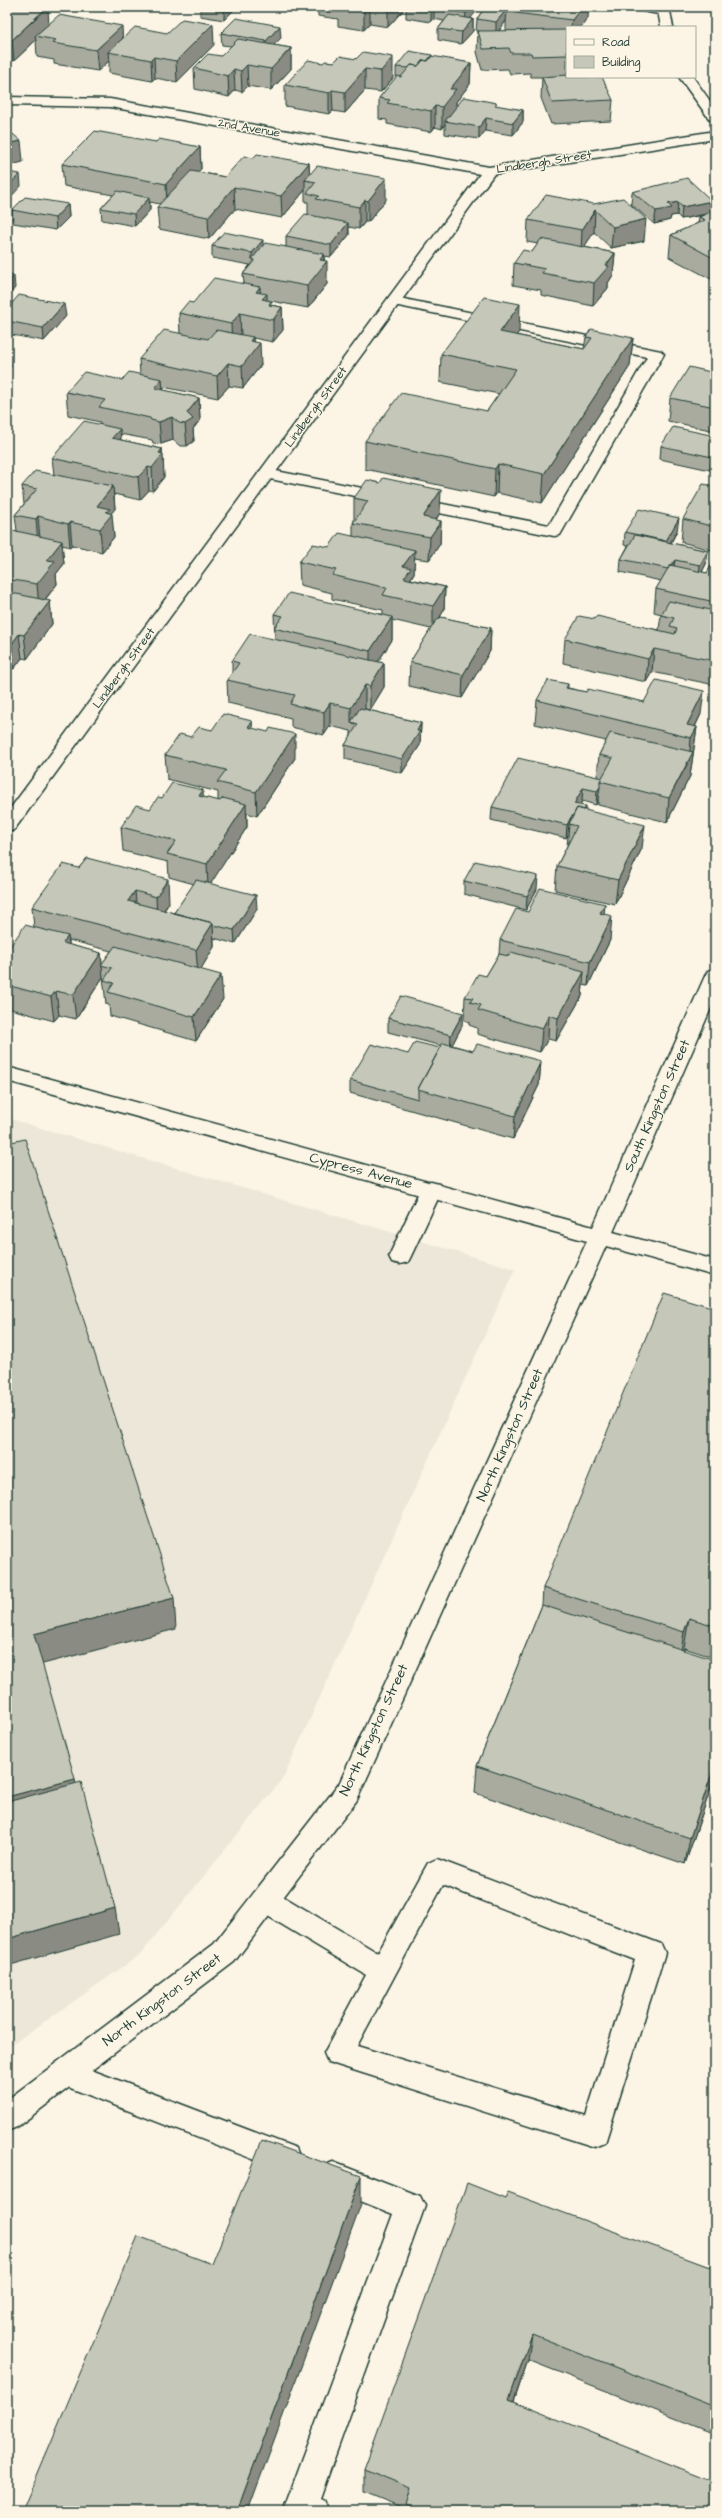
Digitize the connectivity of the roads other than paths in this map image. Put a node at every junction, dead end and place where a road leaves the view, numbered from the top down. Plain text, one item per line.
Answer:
1 (641, 7) edge
2 (665, 9) edge
3 (667, 26) edge
4 (687, 78) edge
5 (7, 101) edge
6 (715, 117) edge
7 (715, 135) edge
8 (489, 171) junction
9 (394, 301) junction
10 (266, 474) junction
11 (7, 826) edge
12 (715, 976) edge
13 (7, 1074) edge
14 (430, 1190) junction
15 (600, 1236) junction
16 (400, 1256) dead end
17 (715, 1268) edge
18 (265, 1900) junction
19 (383, 1971) junction
20 (65, 2073) junction
21 (7, 2117) edge
22 (313, 2511) edge

1 - 2 street
2 - 3 street
4 - 6 street
5 - 8 street, 2nd Avenue
7 - 8 street, Lindbergh Street
8 - 9 street, Lindbergh Street
9 - 10 street, Lindbergh Street
9 - 10 street
10 - 11 street, Lindbergh Street
12 - 15 street, South Kingston Street
13 - 14 street, Cypress Avenue
14 - 15 street, Cypress Avenue
14 - 16 street
15 - 17 street, Cypress Avenue
15 - 18 street, North Kingston Street
18 - 19 street
18 - 20 street, North Kingston Street
19 - 19 street
20 - 21 street, North Kingston Street
20 - 22 street

